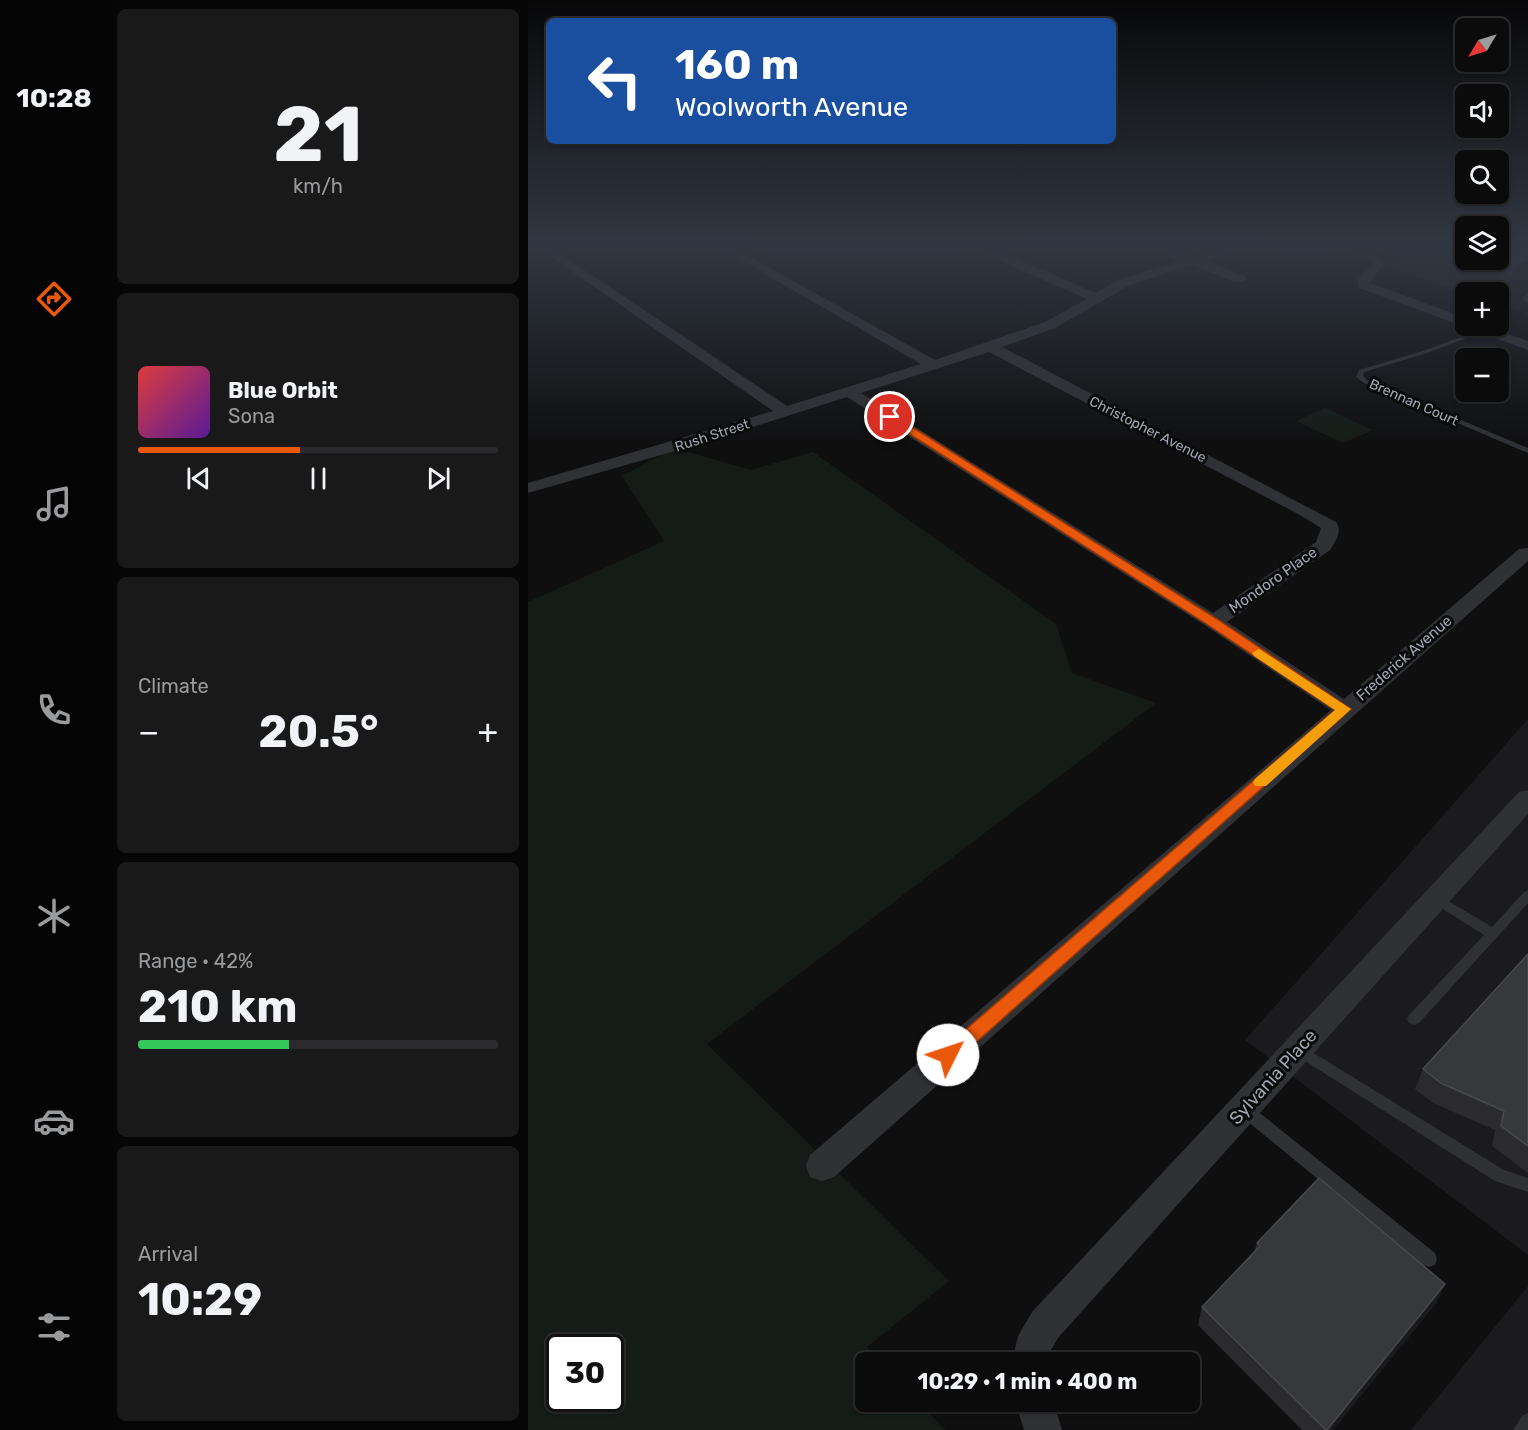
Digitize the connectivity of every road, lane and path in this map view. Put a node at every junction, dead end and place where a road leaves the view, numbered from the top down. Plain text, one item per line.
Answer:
1 (639, 312) edge
2 (840, 312) edge
3 (1071, 312) edge
4 (1436, 312) edge
5 (1455, 319) edge
6 (1460, 336) edge
7 (1500, 336) edge
8 (1528, 346) edge
9 (990, 347) junction
10 (933, 365) junction
11 (849, 392) junction
12 (784, 411) junction
13 (1528, 451) edge
14 (528, 488) edge
15 (1306, 511) joint
16 (1526, 553) dead end
17 (1213, 622) junction
18 (1344, 709) junction
19 (1524, 808) edge
20 (1528, 895) edge
21 (1435, 899) junction
22 (1492, 934) junction
23 (1414, 1019) dead end
24 (1298, 1049) junction
25 (1243, 1109) junction
26 (822, 1166) dead end
27 (1528, 1185) edge
28 (1429, 1258) dead end
29 (1030, 1352) edge
30 (1037, 1412) edge
31 (1528, 1422) edge
32 (1043, 1430) edge
33 (1522, 1430) edge

1 - 12 street
2 - 10 street
3 - 9 street, Rush Street
4 - 5 street
6 - 13 lane, Brennan Court
7 - 8 street
9 - 10 street, Rush Street
9 - 15 street, Christopher Avenue
10 - 11 street, Rush Street
11 - 12 street, Rush Street
11 - 17 street
12 - 14 street, Rush Street
15 - 17 street, Mondoro Place
16 - 18 street, Frederick Avenue
17 - 18 street
18 - 26 street, Frederick Avenue
19 - 21 street, Sylvania Place
20 - 22 lane
21 - 22 lane
21 - 24 street, Sylvania Place
22 - 23 lane
24 - 25 street, Sylvania Place
24 - 27 lane
25 - 28 lane
25 - 29 street, Sylvania Place
30 - 32 street
31 - 33 lane

